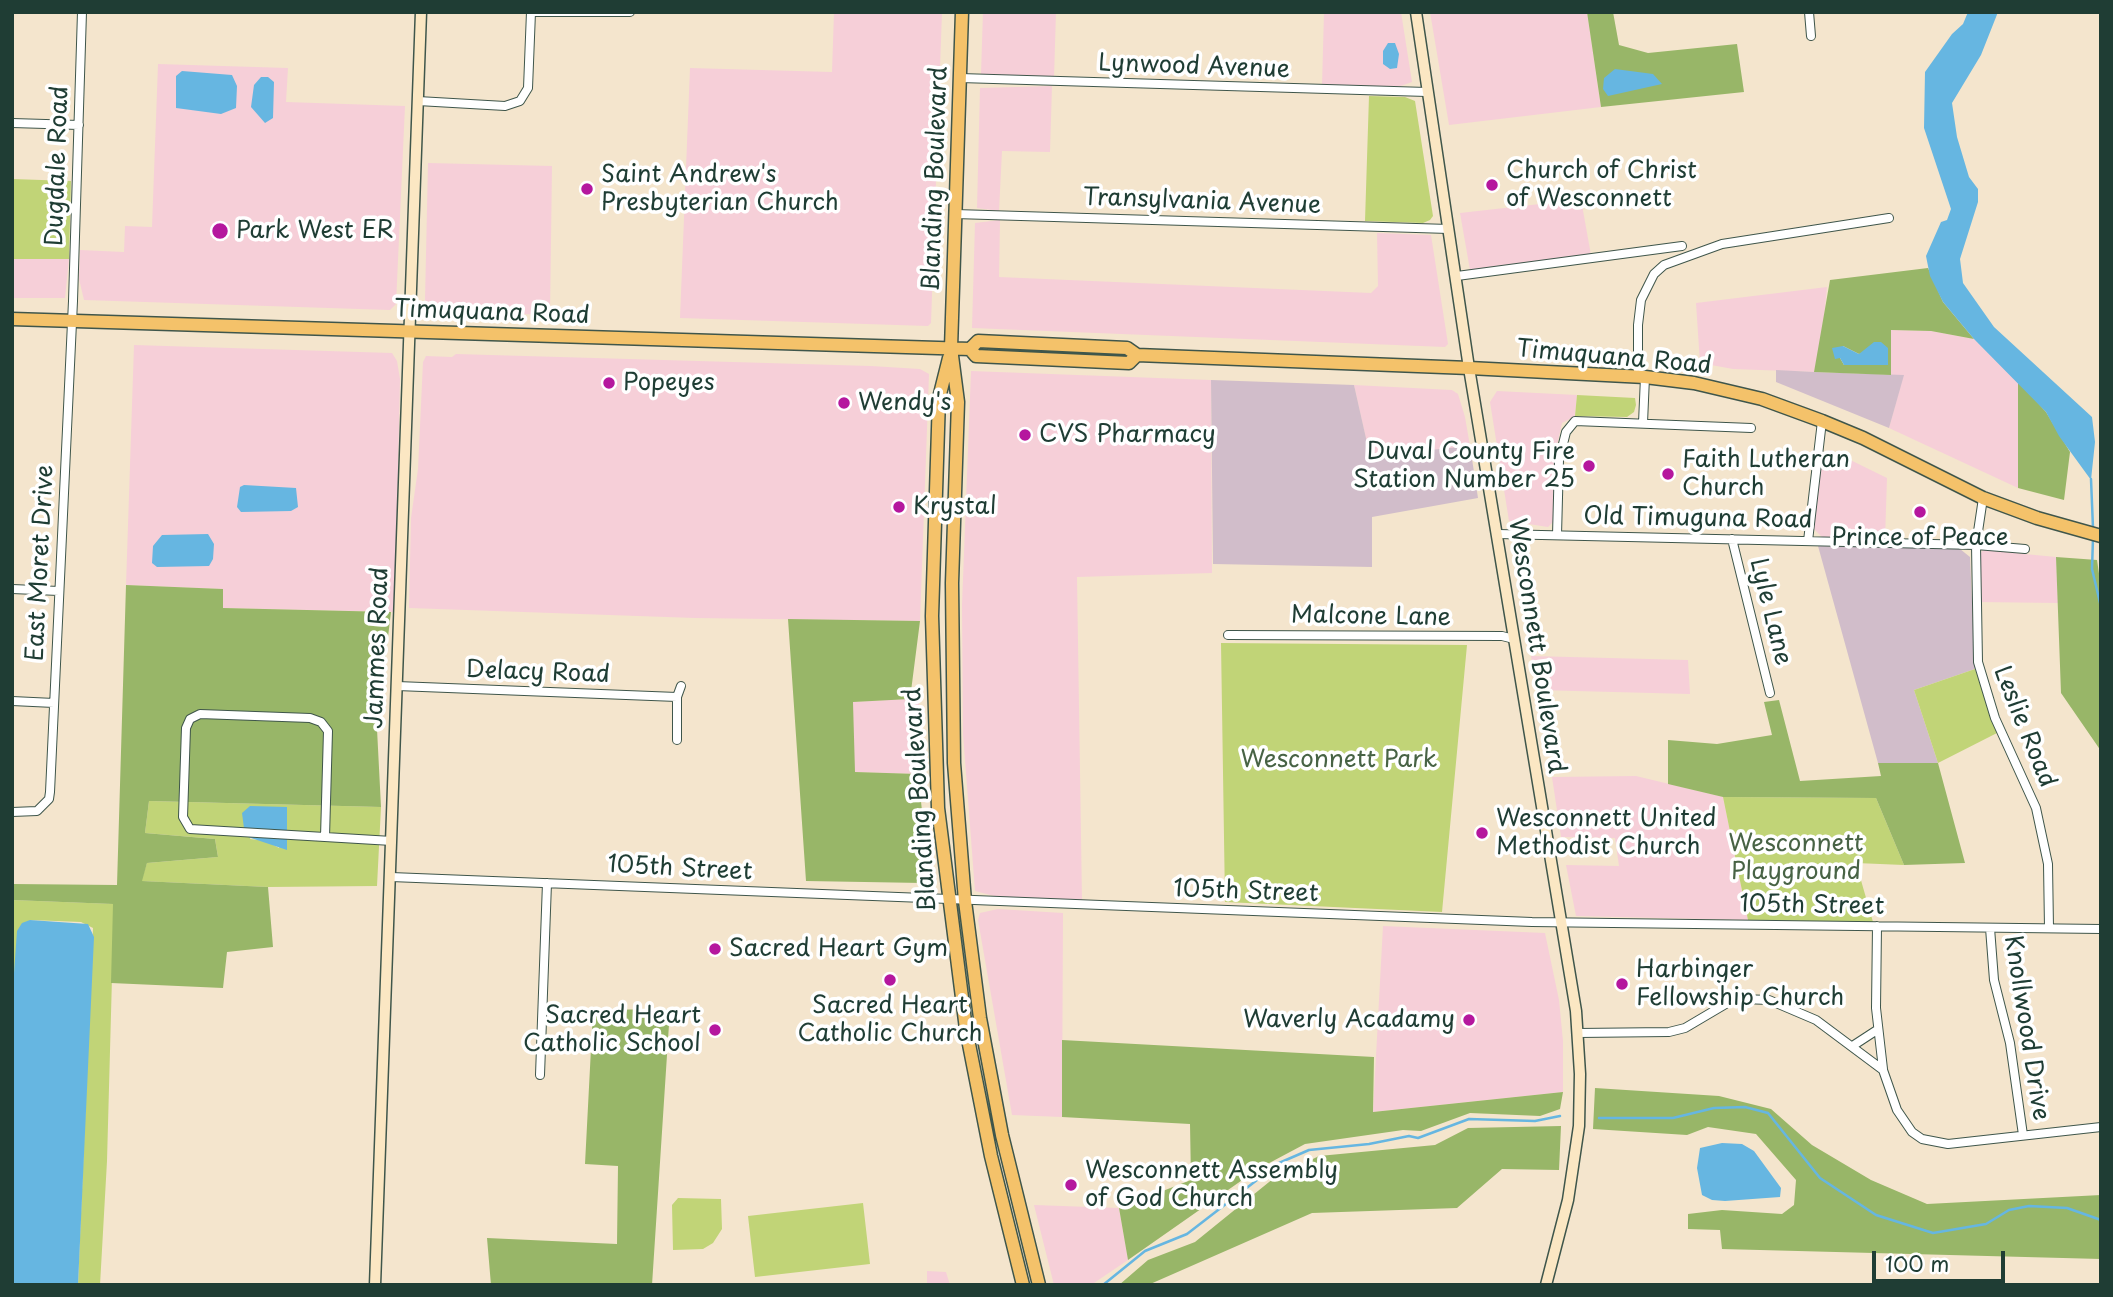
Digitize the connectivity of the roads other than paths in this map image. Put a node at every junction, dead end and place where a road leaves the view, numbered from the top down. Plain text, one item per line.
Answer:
1 (82, 12) edge
2 (421, 12) edge
3 (533, 12) edge
4 (629, 12) edge
5 (962, 12) edge
6 (1416, 12) edge
7 (1809, 12) edge
8 (1811, 36) dead end
9 (960, 78) junction
10 (1427, 92) junction
11 (418, 101) junction
12 (12, 123) edge
13 (79, 125) junction
14 (955, 214) junction
15 (1889, 218) dead end
16 (1449, 229) junction
17 (1682, 246) dead end
18 (1457, 276) junction
19 (12, 319) edge
20 (72, 321) junction
21 (410, 331) junction
22 (951, 348) junction
23 (1469, 368) junction
24 (1642, 377) junction
25 (1822, 421) junction
26 (1643, 423) junction
27 (1751, 428) dead end
28 (1983, 498) junction
29 (1498, 534) junction
30 (1558, 535) junction
31 (2101, 536) edge
32 (1732, 539) junction
33 (1808, 541) junction
34 (1976, 545) junction
35 (2025, 549) dead end
36 (12, 589) edge
37 (59, 591) junction
38 (1228, 635) dead end
39 (933, 639) junction
40 (1514, 639) junction
41 (397, 686) junction
42 (681, 686) dead end
43 (1770, 693) dead end
44 (677, 697) junction
45 (12, 701) edge
46 (54, 703) junction
47 (953, 715) junction
48 (934, 717) junction
49 (677, 740) dead end
50 (954, 763) junction
51 (12, 812) edge
52 (324, 837) junction
53 (392, 841) junction
54 (390, 877) junction
55 (547, 883) junction
56 (948, 900) junction
57 (965, 901) junction
58 (1561, 922) junction
59 (1877, 926) junction
60 (1990, 928) junction
61 (2049, 928) junction
62 (2101, 929) edge
63 (1877, 1030) junction
64 (1578, 1033) junction
65 (1854, 1045) junction
66 (1883, 1070) junction
67 (541, 1075) dead end
68 (990, 1082) junction
69 (976, 1084) junction
70 (2101, 1127) edge
71 (2023, 1135) junction
72 (1023, 1227) junction
73 (1009, 1231) junction
74 (375, 1285) edge
75 (1023, 1285) edge
76 (1039, 1285) edge
77 (1546, 1285) edge

1 - 13 street, Dugdale Road
2 - 11 street, Jammes Road
3 - 4 street
3 - 11 street
5 - 9 main road, Blanding Boulevard
6 - 10 street, Wesconnett Boulevard
7 - 8 street
9 - 10 street, Lynwood Avenue
9 - 14 main road, Blanding Boulevard
10 - 16 street, Wesconnett Boulevard
11 - 21 street, Jammes Road
12 - 13 street
13 - 20 street, Dugdale Road
14 - 16 street, Transylvania Avenue
14 - 22 main road, Blanding Boulevard
15 - 24 street
16 - 18 street, Wesconnett Boulevard
17 - 18 street
18 - 23 street, Wesconnett Boulevard
19 - 20 main road, Timuquana Road
20 - 21 main road, Timuquana Road
20 - 37 street, East Moret Drive
21 - 22 main road, Timuquana Road
21 - 41 street, Jammes Road
22 - 23 main road, Timuquana Road
22 - 39 main road, Blanding Boulevard
22 - 47 main road, Blanding Boulevard
23 - 24 main road, Timuquana Road
23 - 29 street, Wesconnett Boulevard
24 - 25 main road, Timuquana Road
24 - 26 street
25 - 28 main road, Timuquana Road
25 - 33 street
26 - 27 street
26 - 30 street
28 - 31 main road, Timuquana Road
28 - 34 street, Leslie Road
29 - 30 street, Old Timuguna Road
29 - 40 street, Wesconnett Boulevard
30 - 32 street, Old Timuguna Road
32 - 33 street, Old Timuguna Road
32 - 43 street, Lyle Lane
33 - 34 street, Old Timuguna Road
34 - 35 street, Old Timuguna Road
34 - 61 street, Leslie Road
36 - 37 street
37 - 46 street, East Moret Drive
38 - 40 street, Malcone Lane
39 - 47 main road
39 - 48 main road, Blanding Boulevard
40 - 58 street, Wesconnett Boulevard
41 - 44 street, Delacy Road
41 - 53 street, Jammes Road
42 - 44 street
44 - 49 street
45 - 46 street
46 - 51 street, East Moret Drive
47 - 50 main road, Blanding Boulevard
48 - 50 main road
48 - 56 main road, Blanding Boulevard
50 - 57 main road, Blanding Boulevard
52 - 52 street
52 - 53 street
53 - 54 street, Jammes Road
54 - 55 street, 105th Street
54 - 74 street, Jammes Road
55 - 56 street, 105th Street
55 - 67 street
56 - 57 street, 105th Street
56 - 69 main road, Blanding Boulevard
57 - 58 street, 105th Street
57 - 68 main road, Blanding Boulevard
58 - 59 street, 105th Street
58 - 64 street, Wesconnett Boulevard
59 - 60 street, 105th Street
59 - 63 street
60 - 61 street, 105th Street
60 - 71 street, Knollwood Drive
61 - 62 street, 105th Street
63 - 65 street
63 - 66 street
64 - 65 street
64 - 77 street, Wesconnett Boulevard
65 - 66 street
66 - 71 street
68 - 69 street
68 - 72 main road, Blanding Boulevard
69 - 73 main road, Blanding Boulevard
70 - 71 street
72 - 73 street
72 - 76 main road, Blanding Boulevard
73 - 75 main road, Blanding Boulevard

